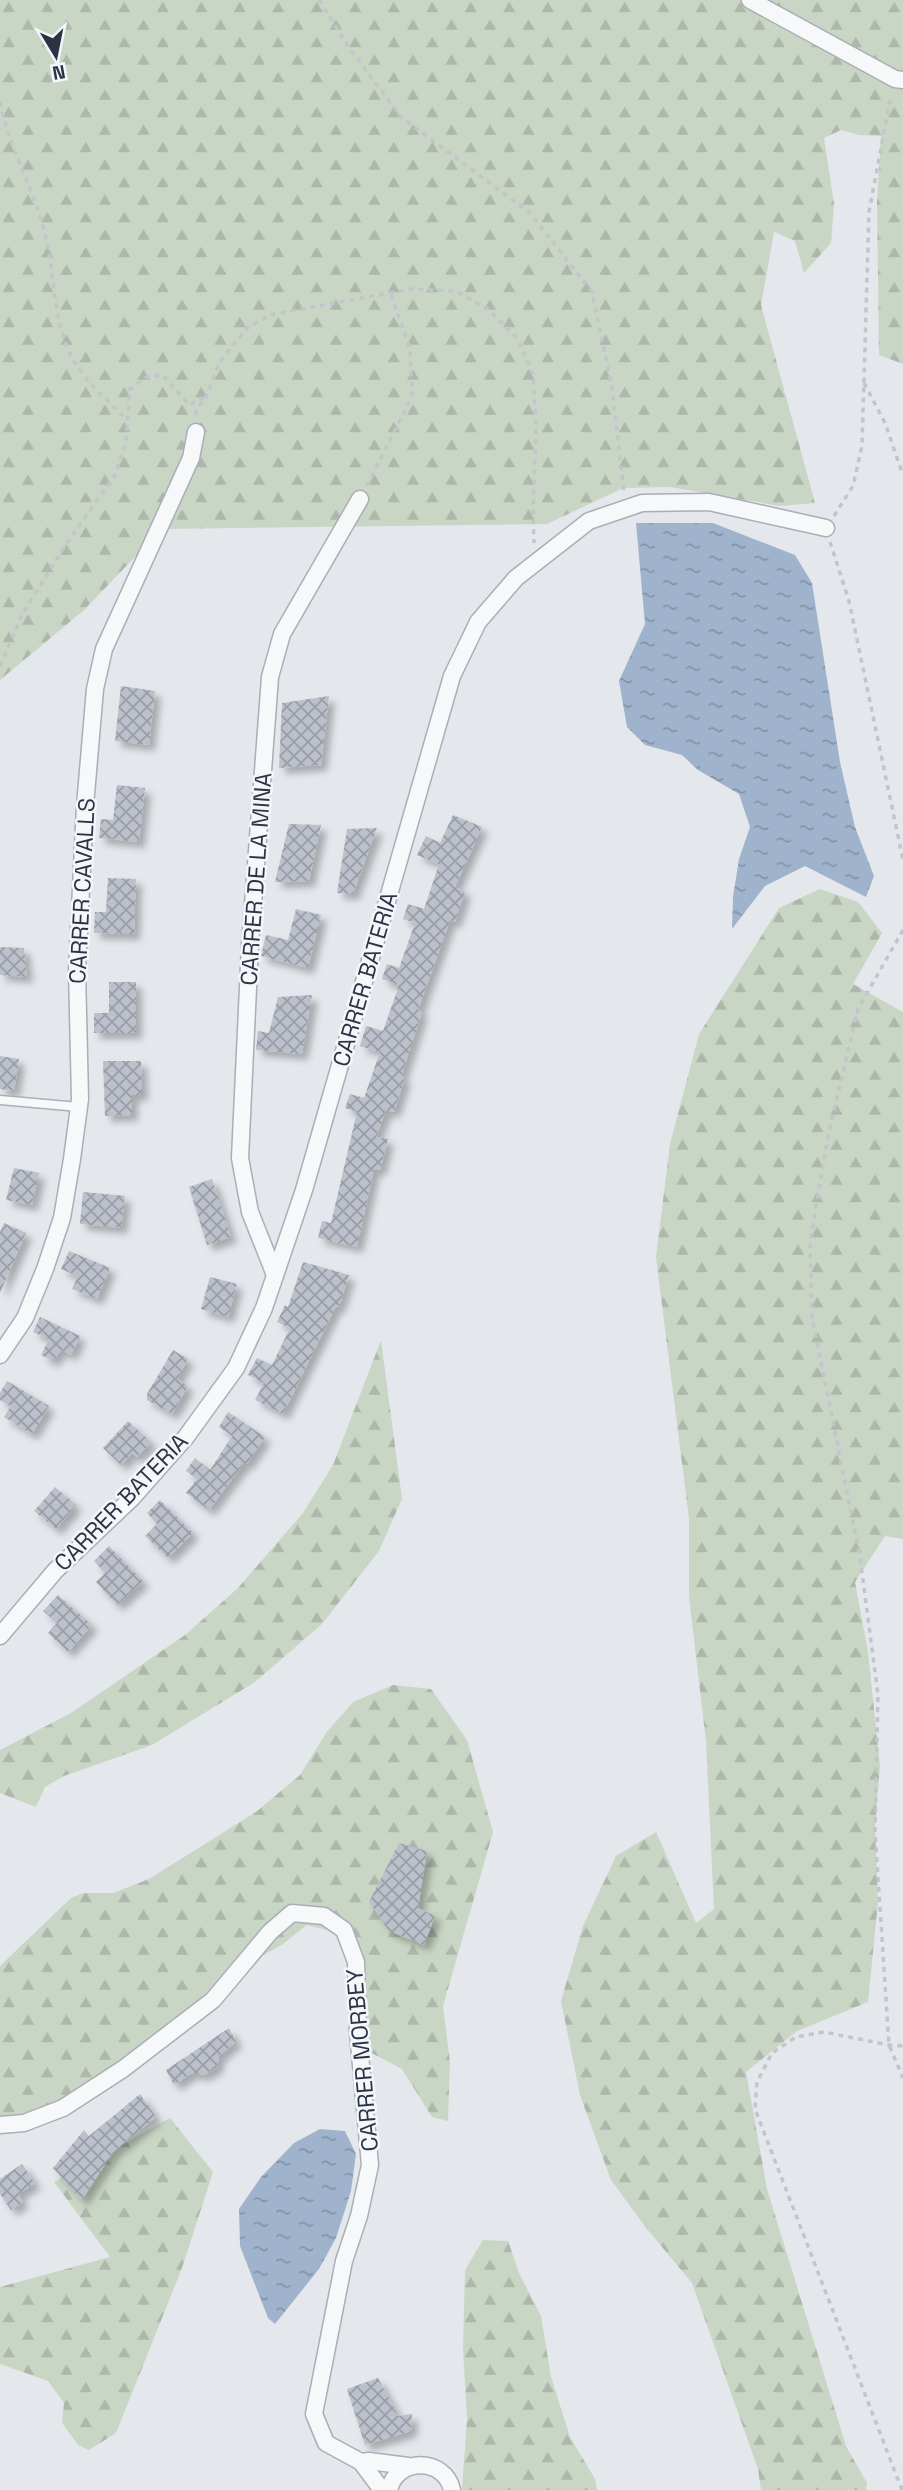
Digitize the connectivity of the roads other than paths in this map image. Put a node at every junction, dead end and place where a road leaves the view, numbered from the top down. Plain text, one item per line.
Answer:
1 (750, 0) edge
2 (899, 79) edge
3 (196, 432) road end
4 (360, 499) road end
5 (826, 528) road end
6 (0, 1100) edge
7 (79, 1107) junction
8 (275, 1275) junction
9 (0, 1355) edge
10 (0, 1636) edge
11 (0, 2125) edge
12 (361, 2462) junction
13 (408, 2466) junction
14 (382, 2490) edge
15 (389, 2490) edge
16 (452, 2490) edge

1 - 2 street
3 - 7 street, CARRER CAVALLS
4 - 8 street, CARRER DE LA MINA
5 - 8 street, CARRER BATERIA
6 - 7 lane
7 - 9 street, CARRER CAVALLS
8 - 10 street, CARRER BATERIA
11 - 12 street, CARRER MORBEY
12 - 13 street, CARRER MORBEY
12 - 14 street, CARRER MORBEY
13 - 15 street
13 - 16 street, CARRER MORBEY

